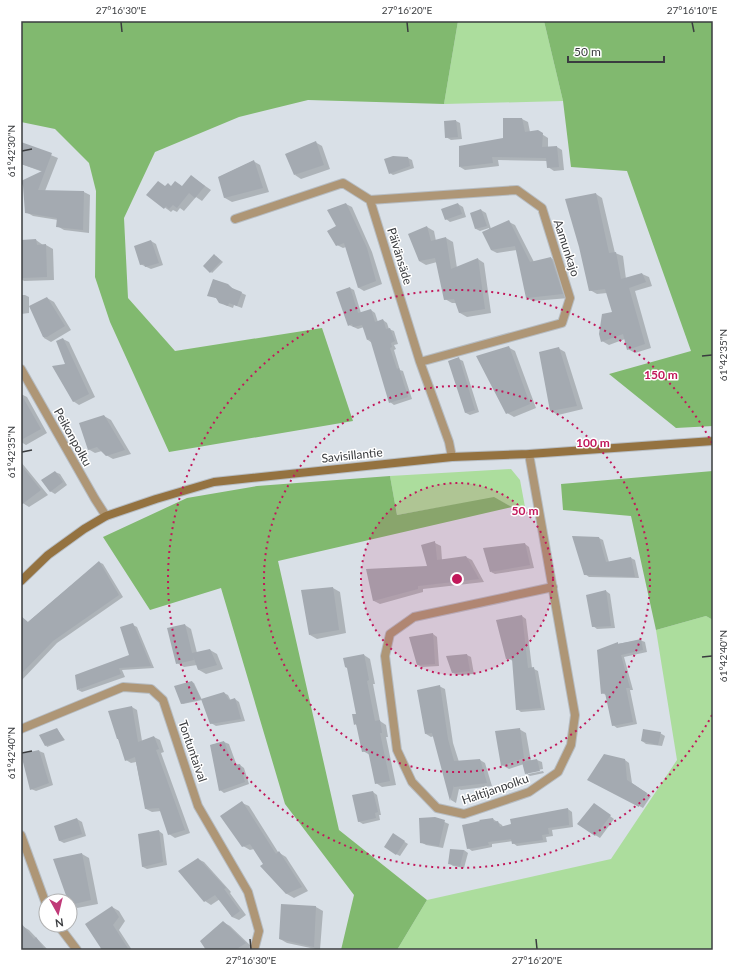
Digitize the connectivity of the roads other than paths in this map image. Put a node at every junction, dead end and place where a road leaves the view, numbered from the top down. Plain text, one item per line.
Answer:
1 (370, 200) junction
2 (236, 219) dead end
3 (420, 362) junction
4 (21, 369) edge
5 (713, 441) edge
6 (529, 454) junction
7 (452, 457) junction
8 (106, 516) junction
9 (21, 581) edge
10 (553, 587) junction
11 (21, 729) edge
12 (21, 835) edge
13 (42, 893) edge
14 (64, 933) edge
15 (77, 950) edge
16 (254, 950) edge

1 - 2 street
1 - 3 street, Päivänsäde
1 - 3 street, Aamunkajo
3 - 7 street, Päivänsäde
4 - 8 street, Peikonpolku
5 - 6 street, Savisillantie
6 - 7 street, Savisillantie
6 - 10 street, Haltijanpolku
7 - 8 street, Savisillantie
8 - 9 street, Savisillantie
10 - 10 street, Haltijanpolku
11 - 16 street, Tontuntaival
12 - 13 street
14 - 15 street

